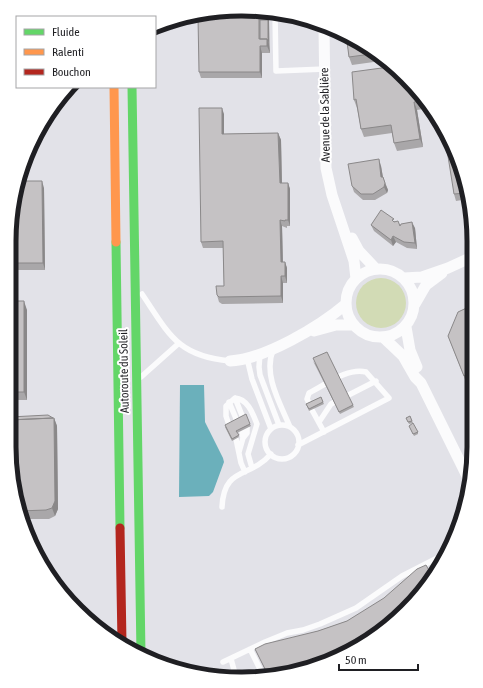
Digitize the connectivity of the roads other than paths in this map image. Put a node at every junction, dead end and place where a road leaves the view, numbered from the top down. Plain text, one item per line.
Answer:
1 (275, 19) edge
2 (324, 32) edge
3 (325, 69) junction
4 (114, 88) edge
5 (132, 88) edge
6 (343, 224) junction
7 (467, 259) edge
8 (448, 268) junction
9 (376, 269) junction
10 (356, 278) junction
11 (404, 278) junction
12 (135, 284) junction
13 (346, 304) junction
14 (415, 304) junction
15 (354, 325) junction
16 (406, 327) junction
17 (309, 332) junction
18 (384, 338) junction
19 (178, 344) junction
20 (274, 347) junction
21 (260, 353) junction
22 (247, 358) junction
23 (230, 361) joint
24 (136, 382) junction
25 (376, 382) junction
26 (421, 383) junction
27 (108, 389) dead end
28 (235, 398) junction
29 (229, 402) junction
30 (319, 422) junction
31 (229, 425) edge
32 (279, 425) junction
33 (290, 427) junction
34 (245, 429) edge
35 (271, 429) junction
36 (324, 432) junction
37 (119, 439) junction
38 (236, 439) edge
39 (298, 445) junction
40 (239, 454) junction
41 (271, 454) junction
42 (252, 468) junction
43 (245, 472) junction
44 (465, 473) edge
45 (222, 507) dead end
46 (438, 558) edge
47 (435, 559) joint
48 (122, 638) edge
49 (141, 648) edge
50 (250, 649) junction
51 (231, 658) junction
52 (223, 662) dead end
53 (261, 671) edge
54 (235, 672) edge

1 - 3 lane
2 - 3 street, Avenue de la Sablière
3 - 6 street, Avenue de la Sablière
4 - 37 highway, Autoroute du Soleil
5 - 12 highway, Autoroute du Soleil
6 - 9 street, Avenue de la Sablière
6 - 10 street, Avenue de la Sablière
7 - 8 street
8 - 11 street
8 - 14 street
9 - 10 street
9 - 11 street
10 - 13 street
11 - 14 street
12 - 19 lane
12 - 24 highway, Autoroute du Soleil
13 - 15 street
13 - 17 street
14 - 16 street
15 - 17 street
15 - 18 street
16 - 18 street
16 - 26 street
17 - 20 street
18 - 26 street
19 - 23 lane
19 - 24 lane
20 - 21 street
20 - 33 lane
21 - 22 street
21 - 32 lane
22 - 23 street
22 - 35 lane
24 - 49 highway, Autoroute du Soleil
25 - 30 lane
25 - 30 lane
25 - 36 lane
26 - 44 street
27 - 37 highway
28 - 29 lane
28 - 29 lane
28 - 42 lane
29 - 31 lane
30 - 36 lane
32 - 33 lane
32 - 35 lane
33 - 39 lane
34 - 40 lane
35 - 41 lane
36 - 39 lane
37 - 48 highway, Autoroute du Soleil
38 - 40 lane
39 - 41 lane
40 - 43 lane
41 - 42 lane
42 - 43 lane
43 - 45 lane
46 - 47 lane
47 - 50 lane
50 - 51 lane
50 - 53 lane
51 - 52 lane
51 - 54 lane

